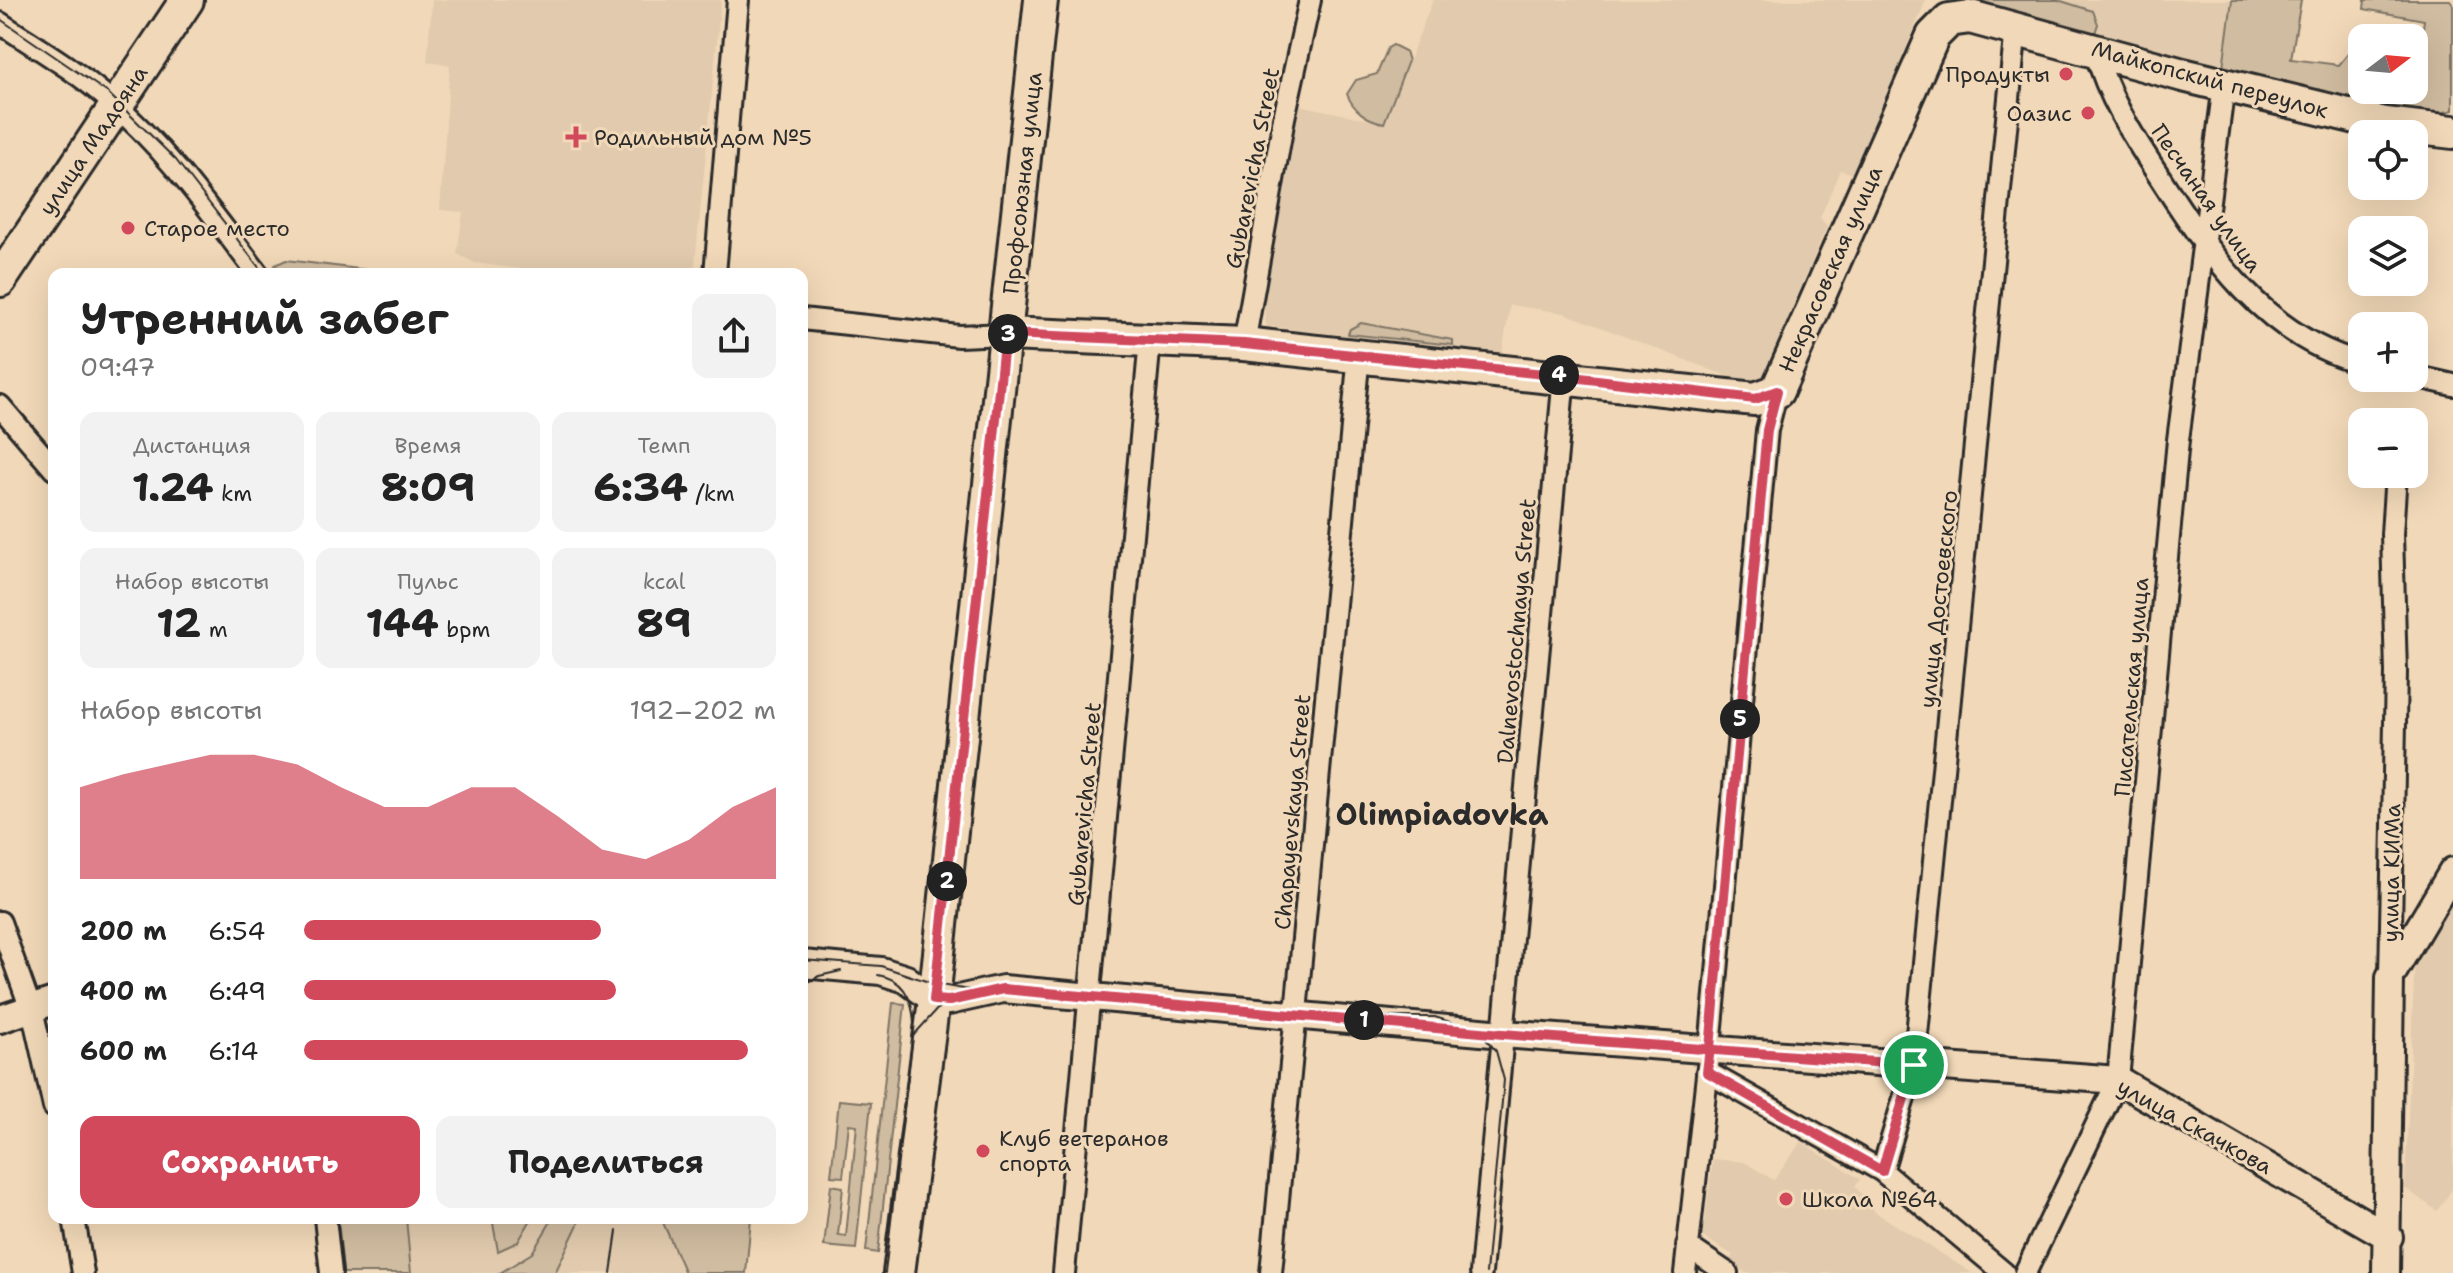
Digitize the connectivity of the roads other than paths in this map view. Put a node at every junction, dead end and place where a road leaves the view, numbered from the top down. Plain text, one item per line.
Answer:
1 (167, 0) edge
2 (187, 0) edge
3 (738, 0) edge
4 (1041, 0) edge
5 (1310, 0) edge
6 (1970, 17) joint
7 (0, 23) edge
8 (2016, 27) junction
9 (2095, 50) junction
10 (2224, 85) junction
11 (111, 101) junction
12 (2453, 132) edge
13 (2202, 241) junction
14 (0, 256) edge
15 (253, 268) edge
16 (716, 268) edge
17 (0, 280) edge
18 (808, 320) edge
19 (1005, 334) junction
20 (1150, 340) junction
21 (1244, 344) junction
22 (1359, 354) junction
23 (2348, 357) edge
24 (1564, 376) junction
25 (2428, 379) edge
26 (2453, 385) edge
27 (1777, 391) junction
28 (0, 406) edge
29 (48, 462) edge
30 (2395, 488) edge
31 (2453, 871) edge
32 (0, 922) edge
33 (808, 965) edge
34 (2390, 977) junction
35 (1091, 995) junction
36 (934, 1000) junction
37 (43, 1004) edge
38 (1297, 1013) junction
39 (0, 1019) edge
40 (1503, 1034) junction
41 (48, 1051) edge
42 (1709, 1060) junction
43 (1914, 1065) junction
44 (2118, 1080) junction
45 (1882, 1171) junction
46 (75, 1224) edge
47 (326, 1224) edge
48 (2389, 1237) junction
49 (1687, 1246) junction
50 (83, 1273) edge
51 (331, 1273) edge
52 (899, 1273) edge
53 (1064, 1273) edge
54 (1271, 1273) edge
55 (1481, 1273) edge
56 (1685, 1273) edge
57 (1727, 1273) edge
58 (2004, 1273) edge
59 (2025, 1273) edge
60 (2386, 1273) edge

1 - 11 main road
2 - 11 main road, улица Мадояна
3 - 16 street
4 - 19 main road, Профсоюзная улица
5 - 21 street, Gubarevicha Street
6 - 8 main road, Майкопский переулок
6 - 27 main road, Некрасовская улица
7 - 11 street
8 - 9 main road, Майкопский переулок
8 - 43 street, улица Достоевского
9 - 10 main road, Майкопский переулок
9 - 13 street, Песчаная улица
10 - 12 main road, Майкопский переулок
10 - 13 street, Писательская улица
11 - 14 main road
11 - 15 street
11 - 17 main road, улица Мадояна
13 - 23 street, Песчаная улица
13 - 44 street, Писательская улица
18 - 19 street
19 - 20 main road
19 - 36 main road, Профсоюзная улица
20 - 21 main road
20 - 35 street, Gubarevicha Street
21 - 22 main road
22 - 24 main road
22 - 38 street, Chapayevskaya Street
24 - 27 main road
24 - 40 street, Dalnevostochnaya Street
25 - 26 street
27 - 42 street, Некрасовская улица
28 - 29 street
30 - 34 street, улица КИМа
31 - 34 street
32 - 37 street
33 - 36 street
34 - 48 street, улица КИМа
35 - 36 street, улица Скачкова
35 - 38 street, улица Скачкова
35 - 53 street, Gubarevicha Street
36 - 52 main road, Профсоюзная улица
37 - 39 street
37 - 41 street
38 - 40 street, улица Скачкова
38 - 54 street, Chapayevskaya Street
40 - 42 street, улица Скачкова
40 - 55 street, Dalnevostochnaya Street
42 - 43 street, улица Скачкова
42 - 45 street
42 - 49 street, Некрасовская улица
43 - 44 street, улица Скачкова
43 - 45 street, улица Достоевского
44 - 48 street, улица Скачкова
44 - 59 street, Писательская улица
45 - 58 street
46 - 50 street
47 - 51 street
48 - 60 street, улица КИМа
49 - 56 street, Некрасовская улица
49 - 57 street

